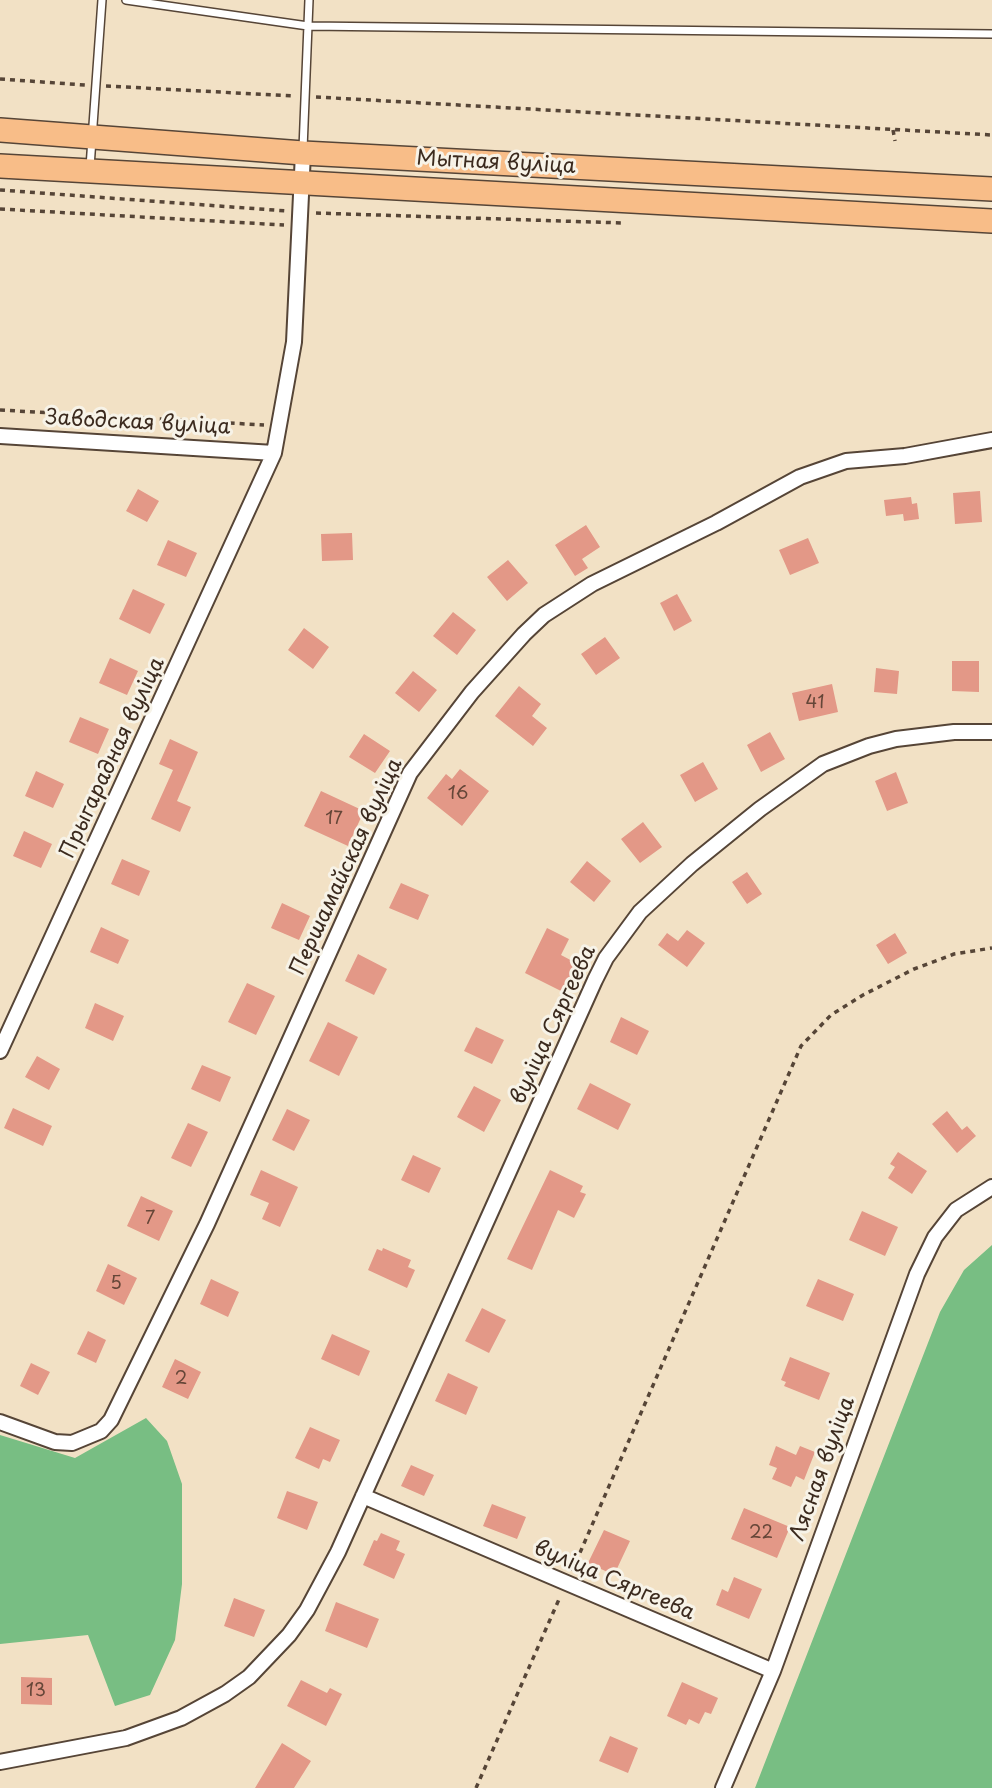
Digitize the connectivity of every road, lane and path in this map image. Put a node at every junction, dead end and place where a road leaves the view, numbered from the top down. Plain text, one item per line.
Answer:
1 (102, 0) edge
2 (126, 0) edge
3 (309, 0) edge
4 (308, 26) junction
5 (992, 34) edge
6 (0, 79) edge
7 (97, 86) junction
8 (303, 96) junction
9 (0, 130) edge
10 (893, 130) junction
11 (93, 135) junction
12 (992, 135) edge
13 (895, 141) dead end
14 (303, 153) junction
15 (0, 166) edge
16 (89, 171) junction
17 (301, 182) junction
18 (992, 189) edge
19 (0, 190) edge
20 (0, 209) edge
21 (300, 219) junction
22 (992, 220) edge
23 (629, 223) dead end
24 (0, 411) edge
25 (280, 426) junction
26 (0, 436) edge
27 (992, 440) edge
28 (274, 453) junction
29 (992, 732) edge
30 (992, 948) edge
31 (0, 1051) edge
32 (992, 1187) edge
33 (0, 1422) edge
34 (363, 1496) junction
35 (566, 1583) junction
36 (773, 1671) junction
37 (0, 1762) edge
38 (476, 1788) edge
39 (723, 1788) edge

1 - 7 lane
2 - 4 lane
3 - 4 lane
4 - 5 lane
4 - 8 lane
6 - 7 path
7 - 8 path
7 - 11 lane
8 - 10 path
8 - 14 lane
9 - 11 main road, Мытная вуліца
10 - 12 path
10 - 13 path
11 - 14 main road, Мытная вуліца
11 - 16 lane
14 - 17 street, Прыгарадная вуліца
14 - 18 main road, Мытная вуліца
15 - 16 main road, Мытная вуліца
16 - 17 main road, Мытная вуліца
17 - 21 street, Прыгарадная вуліца
17 - 22 main road, Мытная вуліца
19 - 21 path
20 - 21 path
21 - 23 path
21 - 25 street, Прыгарадная вуліца
24 - 25 path
25 - 28 street, Прыгарадная вуліца
26 - 28 street, Заводская вуліца
27 - 33 street, Першамайская вуліца
28 - 31 street, Прыгарадная вуліца
29 - 34 street, вуліца Сяргеева
30 - 35 path
32 - 36 street, Лясная вуліца
34 - 35 street, вуліца Сяргеева
34 - 37 street, вуліца Сяргеева
35 - 36 street, вуліца Сяргеева
35 - 38 path
36 - 39 street, Лясная вуліца

